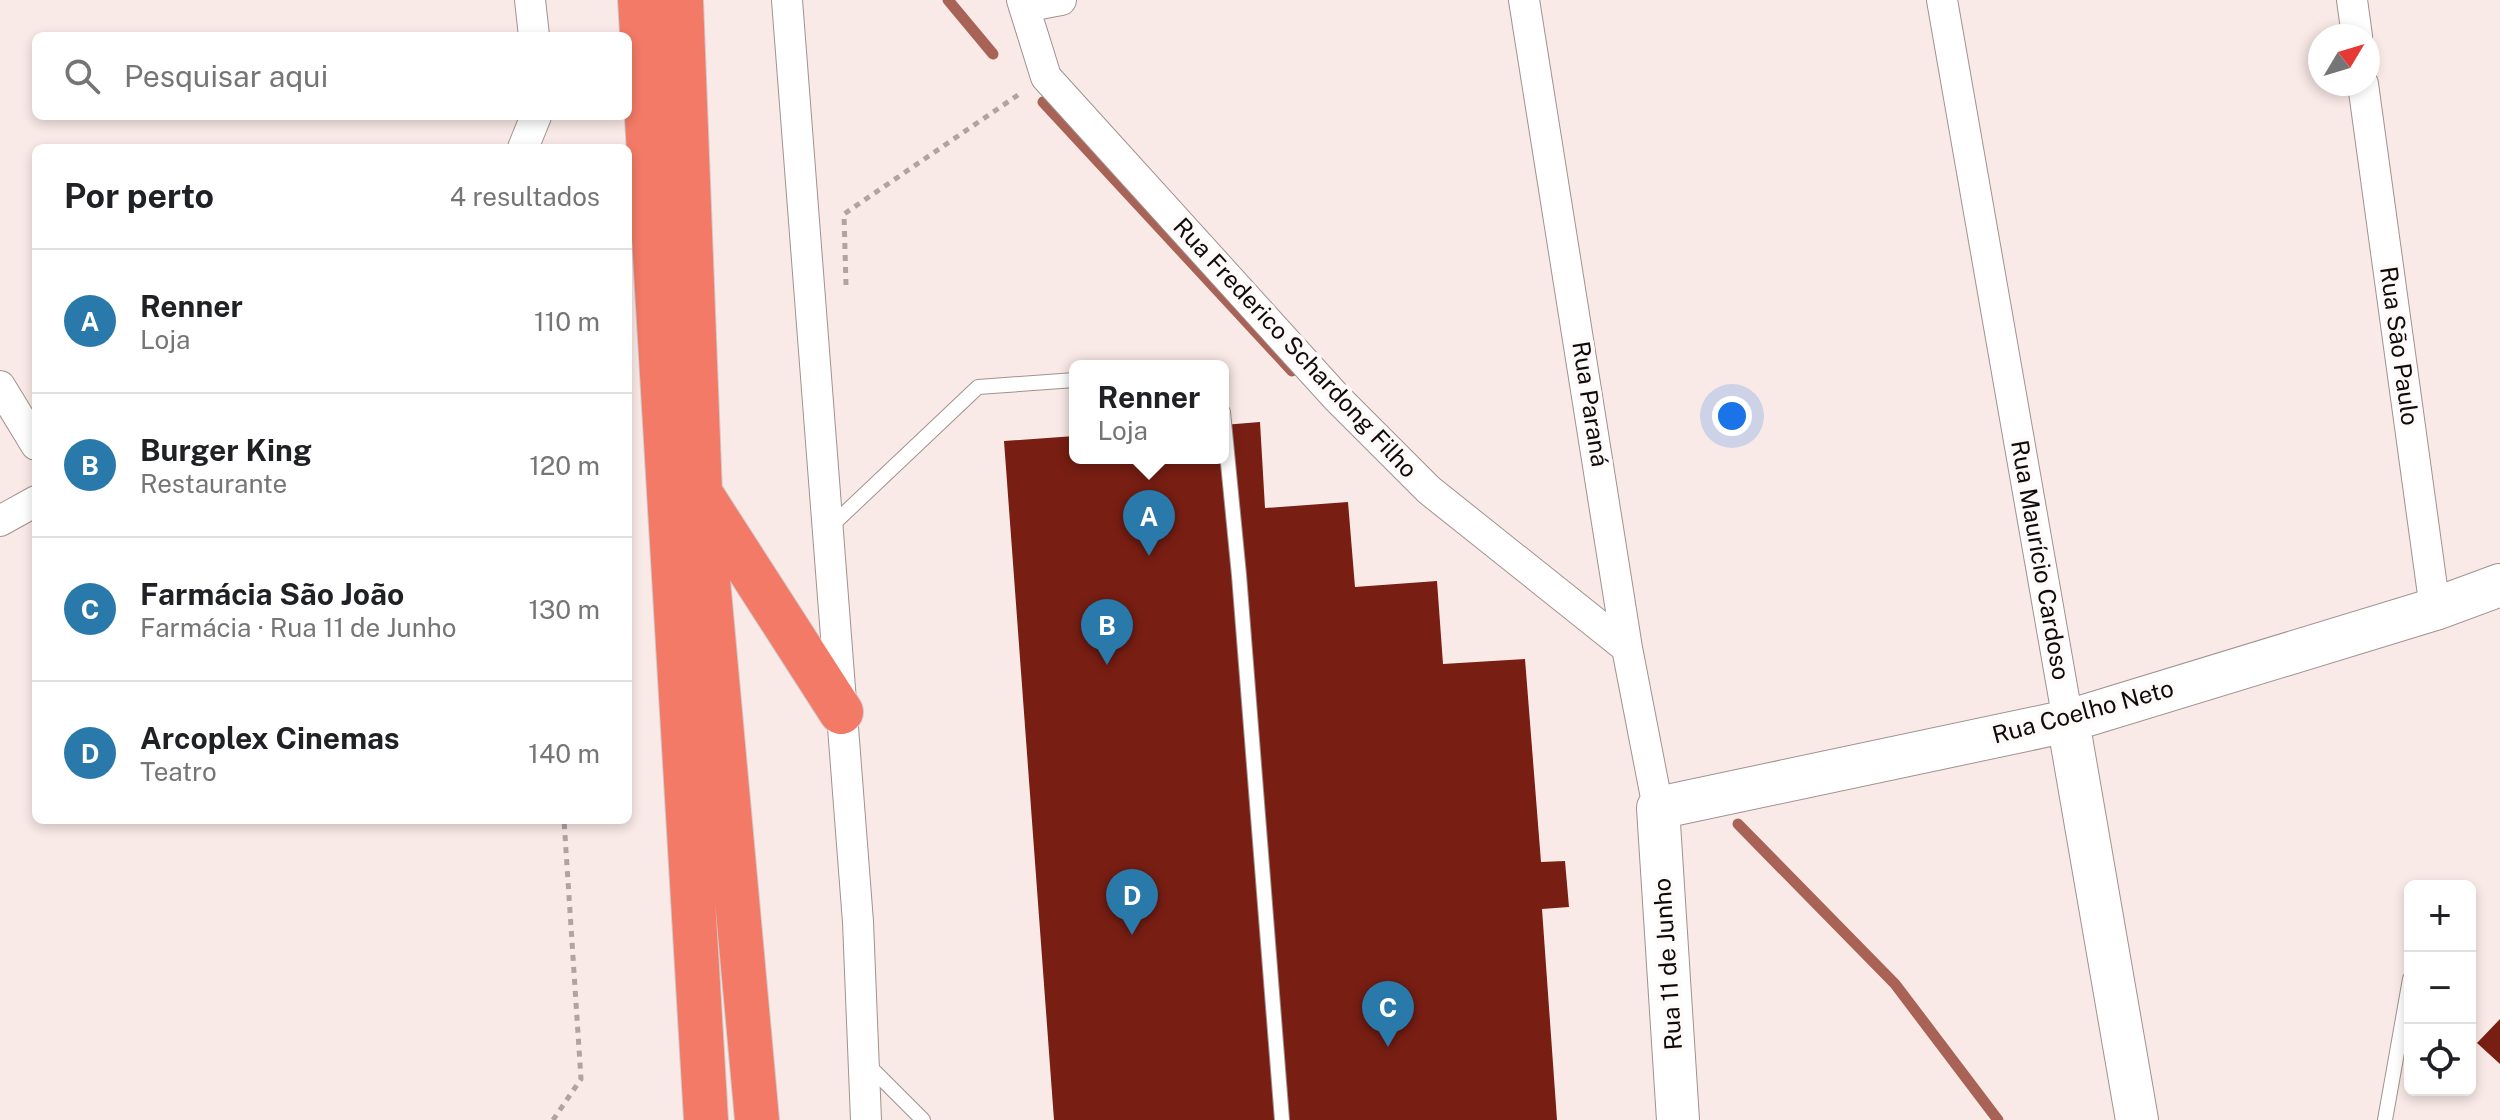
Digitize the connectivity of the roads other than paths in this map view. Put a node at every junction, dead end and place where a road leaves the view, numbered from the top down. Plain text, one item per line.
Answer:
1 (530, 0) edge
2 (640, 0) edge
3 (681, 0) edge
4 (787, 0) edge
5 (1061, 0) edge
6 (1524, 0) edge
7 (1942, 0) edge
8 (2352, 0) edge
9 (1023, 3) edge
10 (2355, 24) edge
11 (534, 32) edge
12 (2365, 96) edge
13 (534, 120) edge
14 (525, 144) edge
15 (1069, 380) edge
16 (0, 386) edge
17 (32, 438) edge
18 (1228, 464) edge
19 (700, 492) junction
20 (32, 503) edge
21 (0, 521) edge
22 (827, 530) junction
23 (2500, 585) edge
24 (2435, 609) junction
25 (1627, 648) junction
26 (841, 712) junction
27 (2068, 721) junction
28 (1658, 808) junction
29 (2404, 1013) edge
30 (863, 1060) junction
31 (706, 1120) edge
32 (757, 1120) edge
33 (866, 1120) edge
34 (923, 1120) edge
35 (1282, 1120) edge
36 (1678, 1120) edge
37 (2137, 1120) edge
38 (2385, 1120) edge

1 - 11 street
2 - 31 highway
3 - 19 highway
4 - 22 street
5 - 9 street
6 - 25 street, Rua Paraná
7 - 27 street, Rua Maurício Cardoso
8 - 10 street
9 - 25 street, Rua Frederico Schardong Filho
12 - 24 street, Rua São Paulo
13 - 14 street
15 - 22 lane
16 - 17 street
18 - 35 lane
19 - 26 highway
19 - 32 highway
20 - 21 street
22 - 26 street
23 - 24 street, Rua Coelho Neto
24 - 27 street, Rua Coelho Neto
25 - 28 street, Rua Paraná
26 - 30 street
27 - 28 street, Rua Coelho Neto
27 - 37 street, Rua Maurício Cardoso
28 - 36 street, Rua 11 de Junho
29 - 38 lane
30 - 33 street
30 - 34 lane

